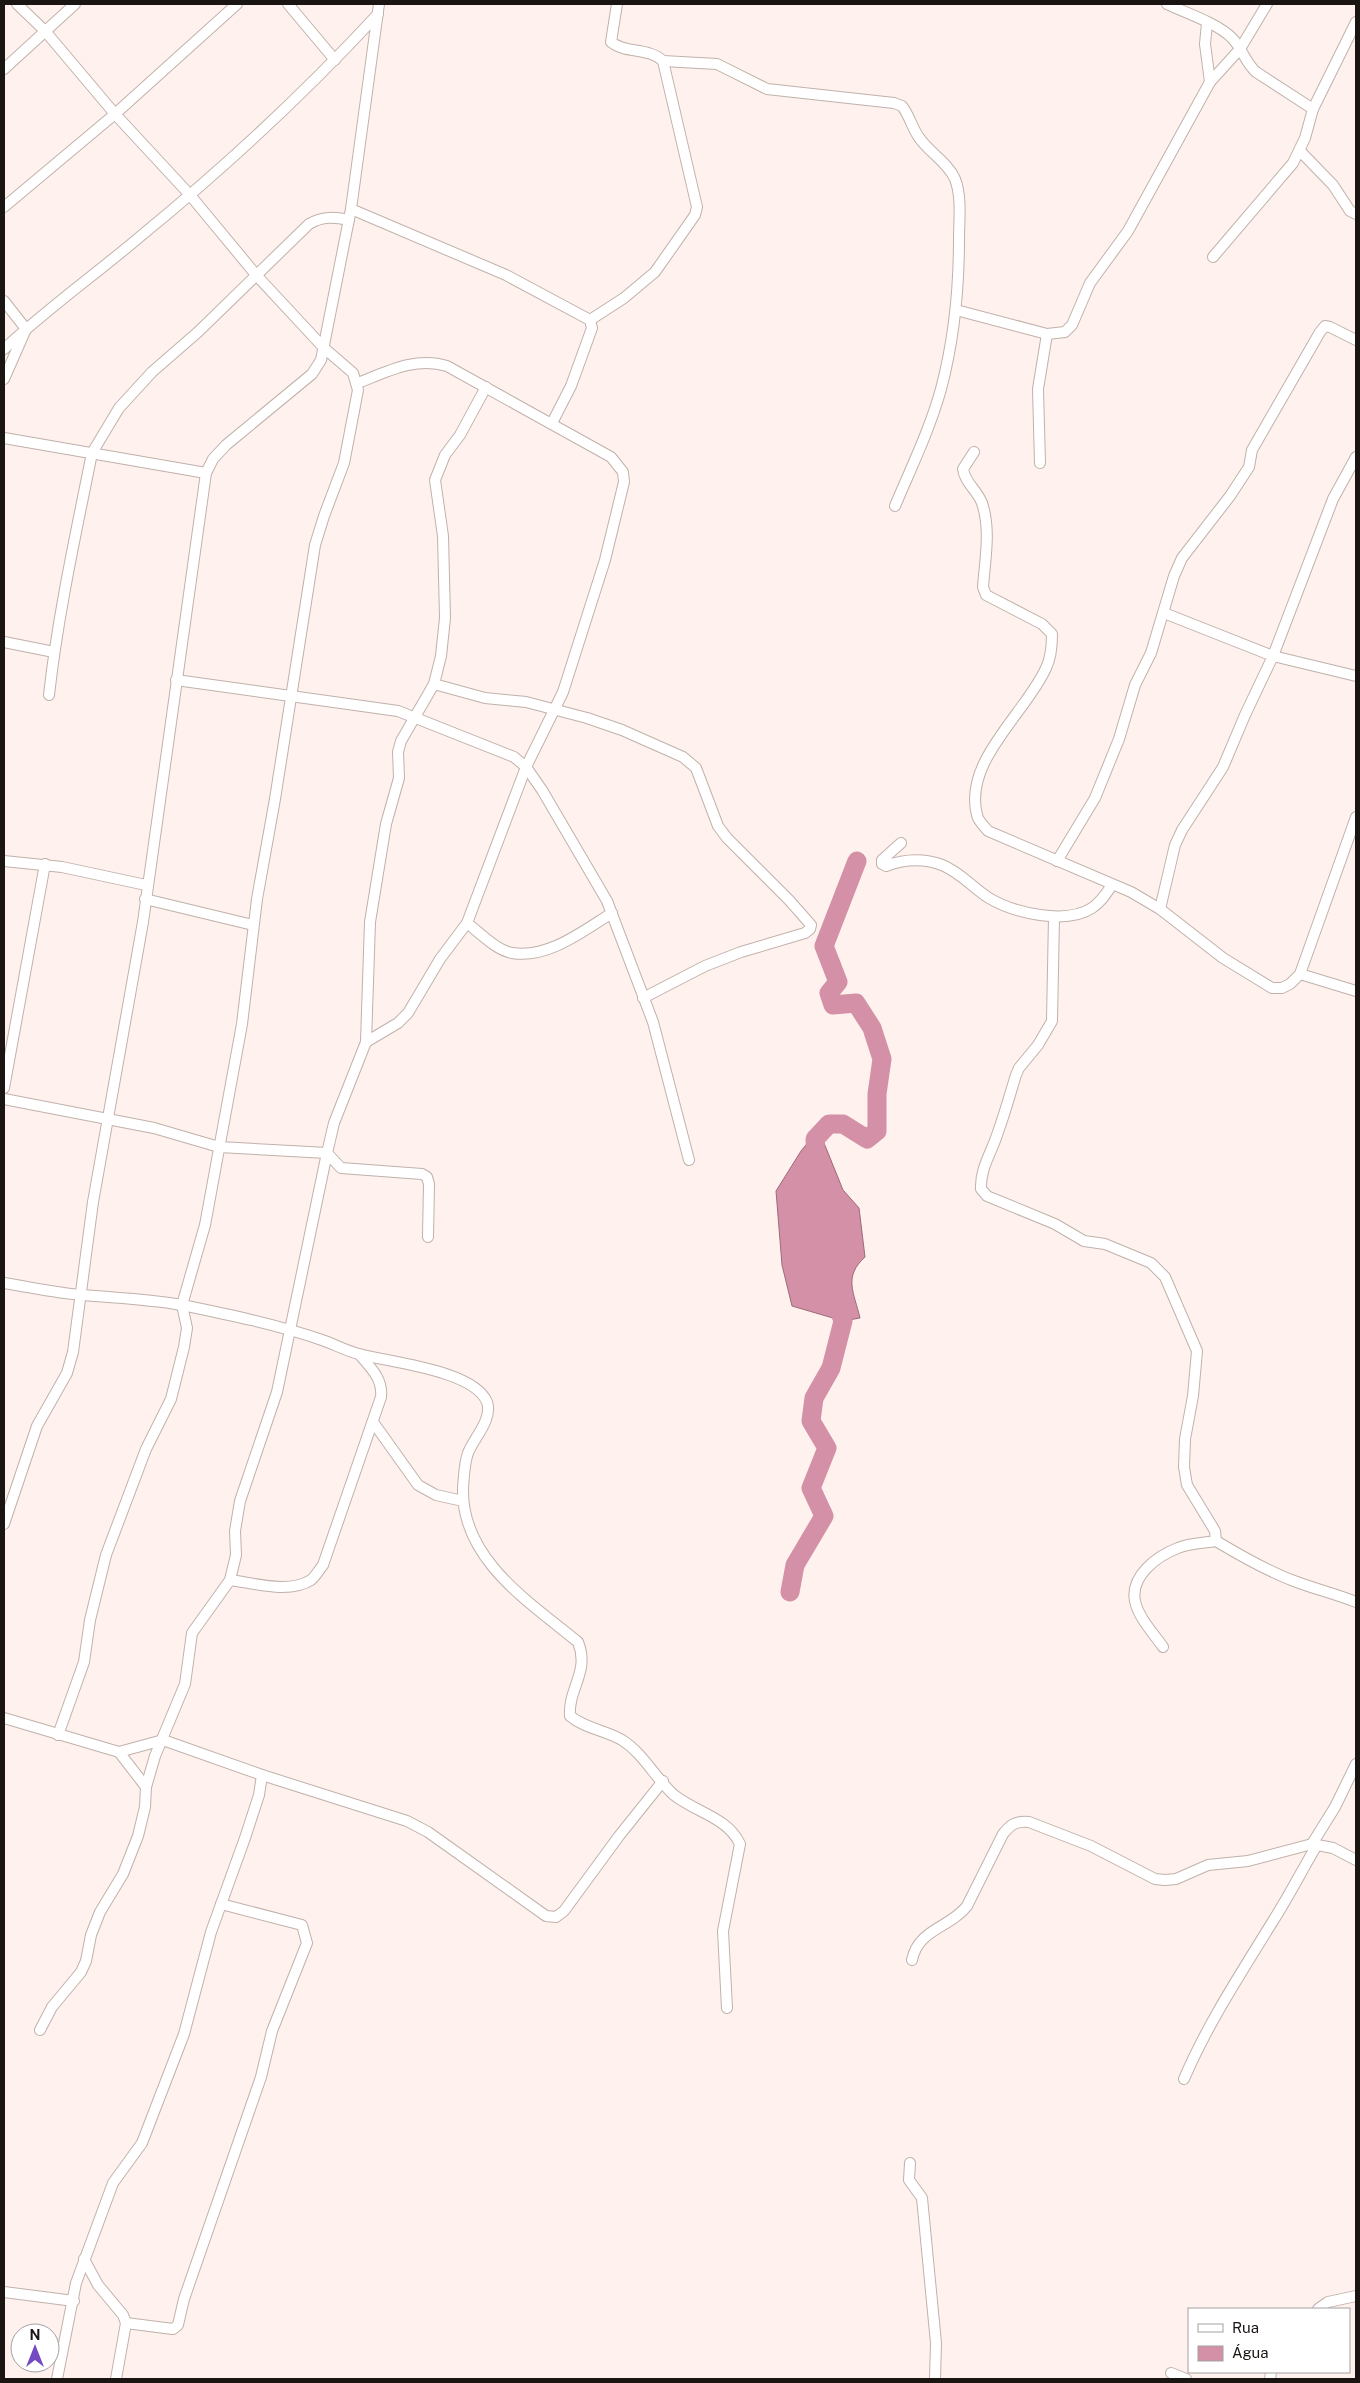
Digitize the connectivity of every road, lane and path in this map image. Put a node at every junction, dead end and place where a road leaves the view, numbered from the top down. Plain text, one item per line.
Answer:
1 (17, 4) edge
2 (75, 4) edge
3 (237, 4) edge
4 (288, 4) edge
5 (617, 4) edge
6 (1167, 4) edge
7 (1267, 4) edge
8 (378, 9) edge
9 (1356, 22) edge
10 (1208, 24) junction
11 (45, 31) junction
12 (1240, 49) junction
13 (335, 60) junction
14 (663, 61) junction
15 (4, 68) edge
16 (1210, 82) junction
17 (1313, 109) junction
18 (115, 114) junction
19 (1300, 151) junction
20 (190, 195) junction
21 (4, 207) edge
22 (350, 214) junction
23 (1356, 214) edge
24 (1213, 257) dead end
25 (257, 276) junction
26 (4, 302) edge
27 (956, 310) junction
28 (590, 320) junction
29 (26, 328) junction
30 (1047, 334) junction
31 (1356, 340) edge
32 (324, 348) junction
33 (4, 349) edge
34 (4, 379) edge
35 (358, 383) junction
36 (486, 387) junction
37 (552, 423) junction
38 (4, 438) edge
39 (974, 452) dead end
40 (92, 453) junction
41 (1356, 457) edge
42 (1040, 463) dead end
43 (206, 473) junction
44 (895, 506) dead end
45 (1164, 614) junction
46 (4, 642) edge
47 (54, 652) junction
48 (1273, 656) junction
49 (1356, 676) edge
50 (176, 680) junction
51 (434, 684) junction
52 (49, 695) dead end
53 (290, 695) junction
54 (554, 710) junction
55 (414, 716) junction
56 (526, 767) junction
57 (1356, 817) edge
58 (901, 843) dead end
59 (4, 861) edge
60 (1057, 861) junction
61 (45, 864) junction
62 (146, 885) junction
63 (1112, 885) junction
64 (145, 899) junction
65 (1160, 909) junction
66 (612, 913) junction
67 (1054, 917) junction
68 (467, 923) junction
69 (253, 925) junction
70 (1300, 974) junction
71 (1356, 991) edge
72 (644, 998) junction
73 (366, 1042) junction
74 (4, 1088) edge
75 (4, 1099) edge
76 (108, 1118) junction
77 (219, 1148) junction
78 (326, 1153) junction
79 (689, 1160) dead end
80 (428, 1237) dead end
81 (4, 1283) edge
82 (81, 1295) junction
83 (182, 1305) junction
84 (288, 1330) junction
85 (359, 1354) junction
86 (372, 1422) junction
87 (463, 1501) junction
88 (4, 1524) edge
89 (1216, 1541) junction
90 (230, 1580) junction
91 (1356, 1602) edge
92 (1163, 1647) dead end
93 (4, 1718) edge
94 (58, 1735) junction
95 (163, 1740) junction
96 (119, 1752) junction
97 (1356, 1764) edge
98 (262, 1775) junction
99 (663, 1781) junction
100 (146, 1786) junction
101 (1315, 1844) junction
102 (1356, 1860) edge
103 (221, 1904) junction
104 (912, 1960) dead end
105 (727, 2008) dead end
106 (40, 2030) dead end
107 (1184, 2078) dead end
108 (910, 2163) dead end
109 (84, 2259) junction
110 (4, 2292) edge
111 (1356, 2296) edge
112 (74, 2301) junction
113 (1319, 2308) edge
114 (126, 2323) junction
115 (1171, 2372) dead end
116 (57, 2379) edge
117 (116, 2379) edge
118 (935, 2379) edge
119 (1186, 2379) edge

1 - 11 street
2 - 11 street
3 - 18 street
4 - 13 street
5 - 14 street
6 - 10 street
7 - 12 street
8 - 13 street
8 - 22 street
9 - 17 street
10 - 12 street
10 - 16 street
11 - 15 street
11 - 18 street
12 - 16 street
12 - 17 street
13 - 20 street
14 - 27 street
14 - 28 street
16 - 30 street
17 - 19 street
18 - 20 street
18 - 21 street
19 - 23 street
19 - 24 street
20 - 25 street
20 - 29 street
22 - 25 street
22 - 28 street
22 - 32 street
25 - 32 street
25 - 40 street
26 - 29 street
27 - 30 street
27 - 44 street
28 - 37 street
29 - 33 street
29 - 34 street
30 - 42 street
31 - 45 street
32 - 35 street
32 - 43 street
35 - 36 street
35 - 53 street
36 - 37 street
36 - 51 street
37 - 54 street
38 - 40 street
39 - 60 street
40 - 43 street
40 - 47 street
41 - 48 street
43 - 50 street
45 - 48 street
45 - 60 street
46 - 47 street
47 - 52 street
48 - 49 street
48 - 65 street
50 - 53 street
50 - 62 street
51 - 54 street
51 - 55 street
53 - 55 street
53 - 69 street
54 - 56 street
54 - 72 street
55 - 56 street
55 - 73 street
56 - 66 street
56 - 68 street
57 - 70 street
58 - 67 street
59 - 61 street
60 - 63 street
61 - 62 street
61 - 74 street
62 - 64 street
63 - 65 street
63 - 67 street
64 - 69 street
64 - 76 street
65 - 70 street
66 - 68 street
66 - 72 street
67 - 89 street
68 - 73 street
69 - 77 street
70 - 71 street
72 - 79 street
73 - 78 street
75 - 76 street
76 - 77 street
76 - 82 street
77 - 78 street
77 - 83 street
78 - 80 street
78 - 84 street
81 - 82 street
82 - 83 street
82 - 88 street
83 - 84 street
83 - 94 street
84 - 85 street
84 - 90 street
85 - 86 street
85 - 87 street
86 - 87 street
86 - 90 street
87 - 99 street
89 - 91 street
89 - 92 street
90 - 95 street
93 - 94 street
94 - 96 street
95 - 96 street
95 - 98 street
95 - 100 street
96 - 100 street
97 - 101 street
98 - 99 street
98 - 103 street
99 - 105 street
100 - 106 street
101 - 102 street
101 - 104 street
101 - 107 street
103 - 109 street
103 - 114 street
108 - 118 street
109 - 112 street
109 - 114 street
110 - 112 street
111 - 113 street
112 - 116 street
114 - 117 street
115 - 119 street

